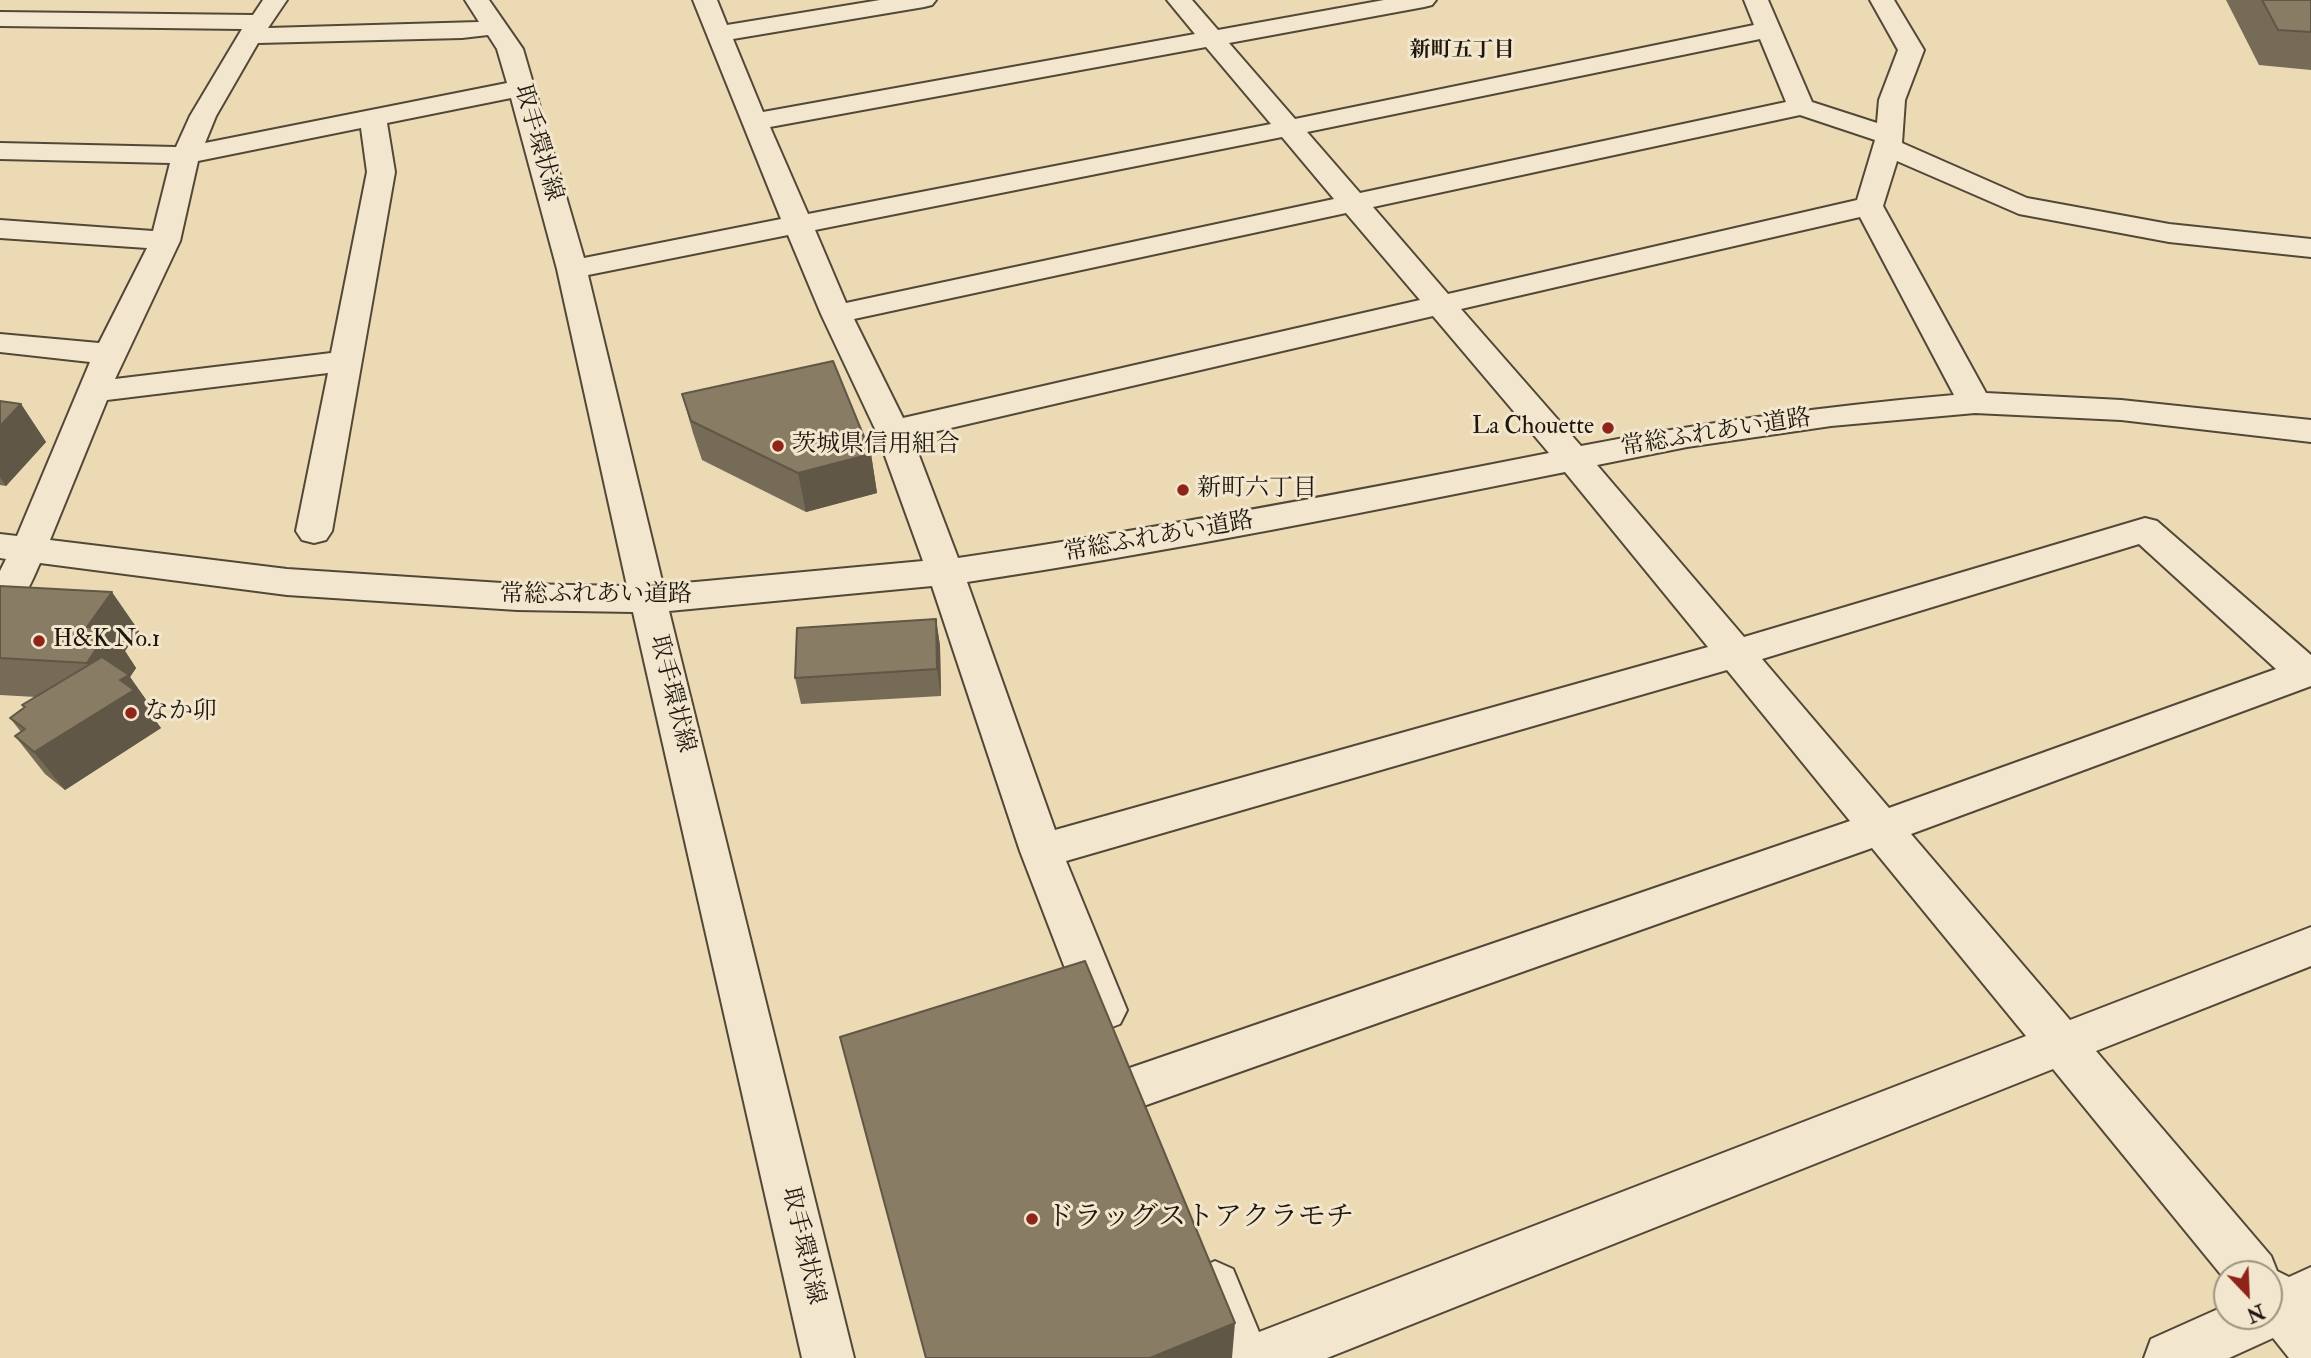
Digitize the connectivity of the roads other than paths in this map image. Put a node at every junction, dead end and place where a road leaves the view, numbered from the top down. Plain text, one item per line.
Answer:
1 (705, 0) edge
2 (924, 0) edge
3 (1179, 0) edge
4 (1424, 0) edge
5 (1756, 0) edge
6 (1882, 0) edge
7 (1376, 4) edge
8 (487, 13) edge
9 (0, 19) edge
10 (262, 19) edge
11 (1766, 30) junction
12 (719, 34) junction
13 (1213, 39) junction
14 (522, 88) junction
15 (1801, 107) junction
16 (373, 118) junction
17 (754, 122) junction
18 (1289, 128) junction
19 (1888, 142) junction
20 (0, 151) edge
21 (186, 155) junction
22 (1352, 202) junction
23 (1869, 206) junction
24 (797, 224) junction
25 (0, 229) edge
26 (165, 241) junction
27 (2311, 248) edge
28 (572, 269) junction
29 (1439, 304) junction
30 (836, 314) junction
31 (0, 343) edge
32 (109, 354) junction
33 (346, 361) junction
34 (93, 392) junction
35 (1975, 403) junction
36 (893, 431) junction
37 (2311, 431) edge
38 (1573, 460) junction
39 (314, 531) dead end
40 (14, 548) edge
41 (946, 572) junction
42 (0, 599) edge
43 (648, 599) junction
44 (1734, 653) junction
45 (2308, 672) edge
46 (1880, 828) junction
47 (1041, 851) junction
48 (2311, 946) edge
49 (2060, 1044) junction
50 (1202, 1255) edge
51 (2241, 1260) edge
52 (2229, 1330) edge
53 (828, 1358) edge
54 (1243, 1358) edge
55 (1261, 1358) edge
56 (2170, 1358) edge

1 - 12 street
2 - 12 street
3 - 13 street
4 - 7 street
5 - 11 street
6 - 19 street
7 - 13 street
8 - 10 street
8 - 14 street, 取手環状線
9 - 10 street
10 - 21 street
11 - 15 street
11 - 18 street
12 - 17 street
13 - 17 street
13 - 18 street
14 - 16 street
14 - 28 street, 取手環状線
15 - 19 street
15 - 22 street
16 - 21 street
16 - 33 street
17 - 24 street
18 - 22 street
18 - 24 street
19 - 23 street
19 - 27 street
20 - 21 street
21 - 26 street
22 - 29 street
22 - 30 street
23 - 29 street
23 - 35 street
24 - 28 street
24 - 30 street
25 - 26 street
26 - 32 street
28 - 43 street, 取手環状線
29 - 36 street
29 - 38 street
30 - 36 street
31 - 32 street
32 - 34 street
33 - 34 street
33 - 39 street
34 - 40 street
35 - 37 street, 常総ふれあい道路
35 - 38 street, 常総ふれあい道路
36 - 41 street
38 - 41 street, 常総ふれあい道路
38 - 44 street
40 - 42 street
40 - 43 street, 常総ふれあい道路
41 - 43 street, 常総ふれあい道路
41 - 47 street
43 - 53 street, 取手環状線
44 - 45 street
44 - 46 street
44 - 47 street
45 - 46 street
46 - 47 street
46 - 49 street
48 - 49 street
49 - 51 street
49 - 55 street
50 - 54 street
52 - 56 street

